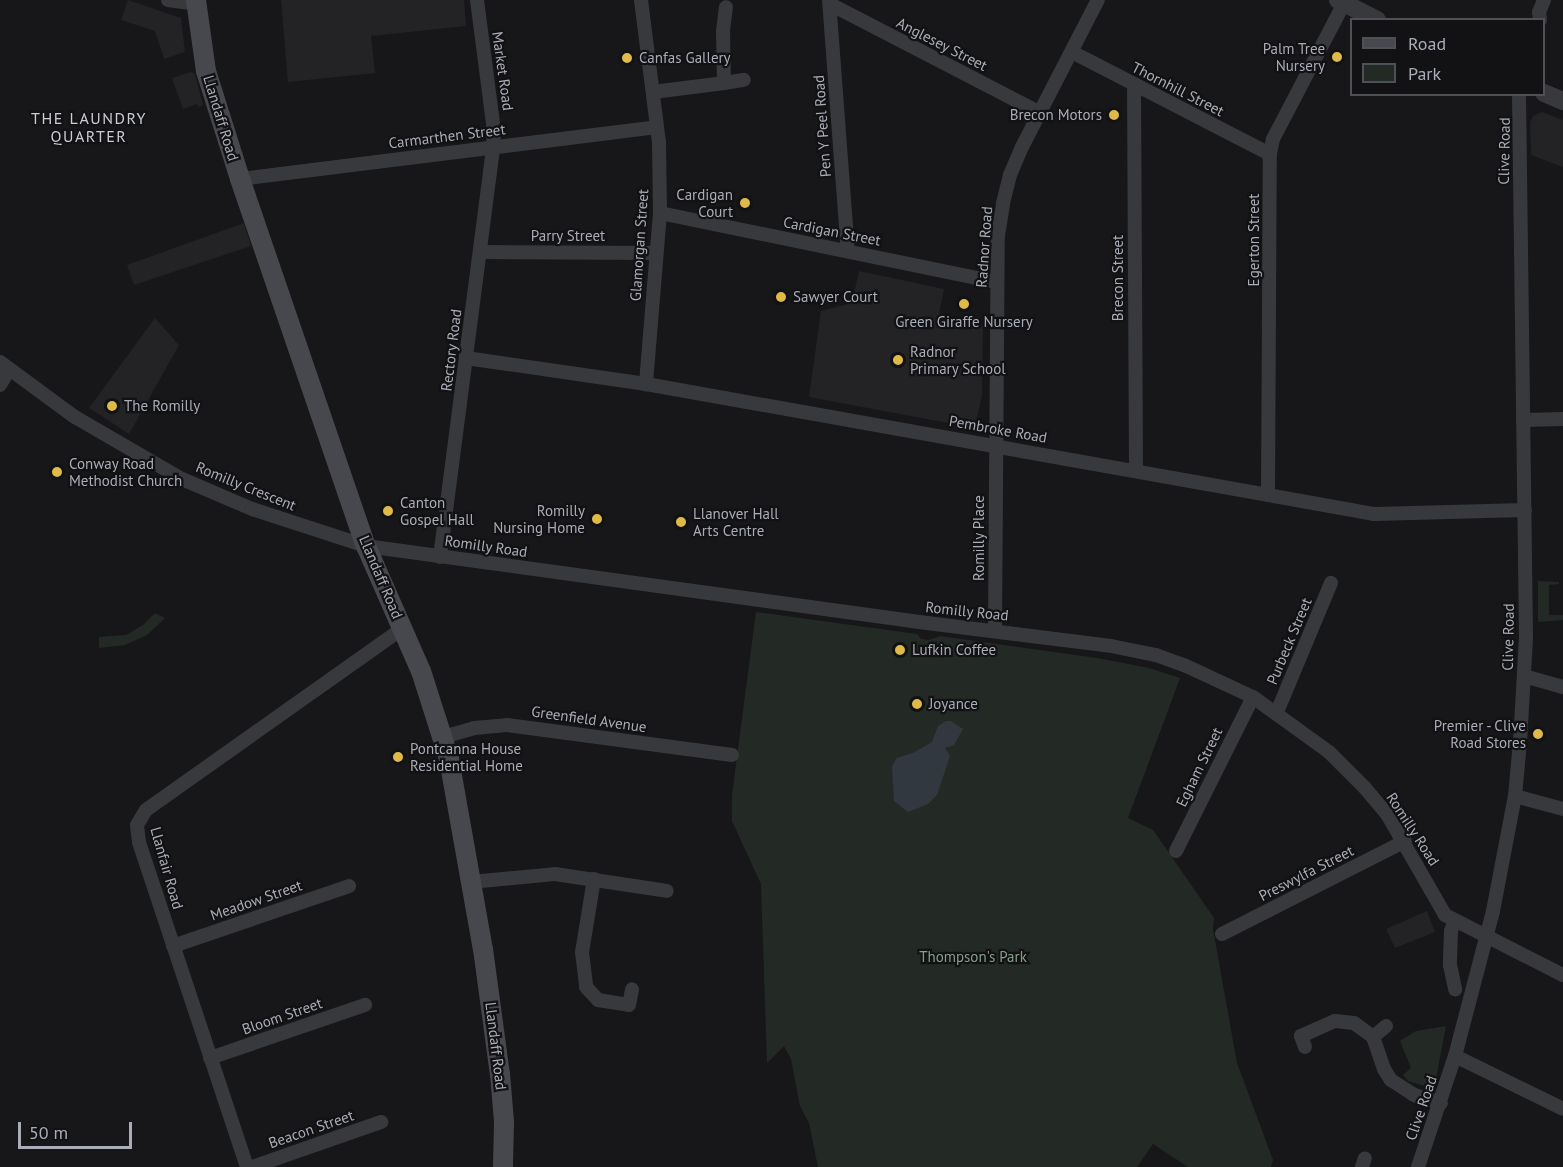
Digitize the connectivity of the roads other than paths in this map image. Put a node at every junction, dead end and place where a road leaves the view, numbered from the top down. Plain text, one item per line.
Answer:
1 (168, 0) edge
2 (477, 0) edge
3 (641, 0) edge
4 (1098, 0) edge
5 (1544, 0) edge
6 (1341, 1) edge
7 (196, 2) edge
8 (830, 2) edge
9 (726, 6) dead end
10 (1373, 18) edge
11 (1540, 18) edge
12 (1072, 52) junction
13 (744, 81) dead end
14 (724, 83) junction
15 (1134, 85) junction
16 (652, 92) junction
17 (1545, 93) edge
18 (1519, 96) edge
19 (1563, 101) edge
20 (1040, 114) junction
21 (657, 127) junction
22 (493, 147) junction
23 (1270, 154) junction
24 (240, 179) junction
25 (660, 213) junction
26 (848, 250) junction
27 (480, 252) junction
28 (656, 253) junction
29 (997, 282) junction
30 (466, 358) junction
31 (5, 366) edge
32 (646, 384) junction
33 (0, 385) edge
34 (1563, 419) edge
35 (1522, 420) junction
36 (996, 445) junction
37 (1136, 471) junction
38 (1268, 495) junction
39 (1525, 510) junction
40 (366, 546) junction
41 (440, 557) junction
42 (1331, 584) dead end
43 (403, 628) junction
44 (995, 630) junction
45 (1524, 676) junction
46 (1563, 687) edge
47 (1253, 697) junction
48 (1277, 712) junction
49 (443, 737) junction
50 (732, 755) dead end
51 (1515, 796) junction
52 (1563, 809) edge
53 (1405, 841) junction
54 (1176, 851) dead end
55 (594, 879) junction
56 (471, 882) junction
57 (349, 886) dead end
58 (667, 891) dead end
59 (1454, 922) junction
60 (1222, 934) dead end
61 (1486, 936) junction
62 (172, 946) junction
63 (1563, 975) edge
64 (632, 988) dead end
65 (1455, 989) dead end
66 (365, 1005) dead end
67 (1386, 1026) dead end
68 (1374, 1037) junction
69 (1305, 1047) dead end
70 (1455, 1056) junction
71 (210, 1058) junction
72 (1441, 1103) junction
73 (1563, 1109) edge
74 (381, 1122) dead end
75 (247, 1167) edge
76 (252, 1167) edge
77 (503, 1167) edge
78 (1418, 1167) edge

1 - 7 street
2 - 22 street, Market Road
3 - 16 street, Glamorgan Street
4 - 12 street, Radnor Road
5 - 11 street
6 - 10 street
6 - 23 street, Egerton Street
7 - 24 main road, Llandaff Road
8 - 20 street, Anglesey Street
8 - 26 street, Pen Y Peel Road
9 - 14 street
12 - 15 street, Thornhill Street
12 - 20 street, Radnor Road
13 - 14 street
14 - 16 street
15 - 23 street, Thornhill Street
15 - 37 street, Brecon Street
16 - 21 street, Glamorgan Street
17 - 19 street
18 - 35 street, Clive Road
20 - 29 street, Radnor Road
21 - 22 street, Carmarthen Street
21 - 25 street, Glamorgan Street
22 - 24 street, Carmarthen Street
22 - 27 street, Rectory Road
23 - 38 street, Egerton Street
24 - 40 main road, Llandaff Road
25 - 26 street, Cardigan Street
25 - 28 street, Glamorgan Street
26 - 29 street, Cardigan Street
27 - 28 street, Parry Street
27 - 30 street, Rectory Road
28 - 32 street, Glamorgan Street
29 - 36 street, Radnor Road
30 - 32 street, Pembroke Road
30 - 41 street, Rectory Road
31 - 33 street
31 - 40 street, Romilly Crescent
32 - 36 street, Pembroke Road
34 - 35 street
35 - 39 street, Clive Road
36 - 37 street, Pembroke Road
36 - 44 street, Romilly Place
37 - 38 street, Pembroke Road
38 - 39 street, Pembroke Road
39 - 45 street, Clive Road
40 - 41 street, Romilly Road
40 - 43 main road, Llandaff Road
41 - 44 street, Romilly Road
42 - 48 street, Purbeck Street
43 - 49 main road, Llandaff Road
43 - 62 street, Llanfair Road
44 - 47 street, Romilly Road
45 - 46 street
45 - 51 street, Clive Road
47 - 48 street, Romilly Road
47 - 54 street, Egham Street
48 - 53 street, Romilly Road
49 - 50 street, Greenfield Avenue
49 - 56 main road, Llandaff Road
51 - 52 street
51 - 61 street, Clive Road
53 - 59 street, Romilly Road
53 - 60 street, Preswylfa Street
55 - 56 street
55 - 58 street
55 - 64 street
56 - 77 main road, Llandaff Road
57 - 62 street, Meadow Street
59 - 61 street, Romilly Road
59 - 65 street
61 - 63 street, Romilly Road
61 - 70 street, Clive Road
62 - 71 street, Llanfair Road
66 - 71 street, Bloom Street
67 - 68 street
68 - 69 street
68 - 72 street
70 - 72 street, Clive Road
70 - 73 street
71 - 75 street, Llanfair Road
72 - 78 street, Clive Road
74 - 76 street, Beacon Street

